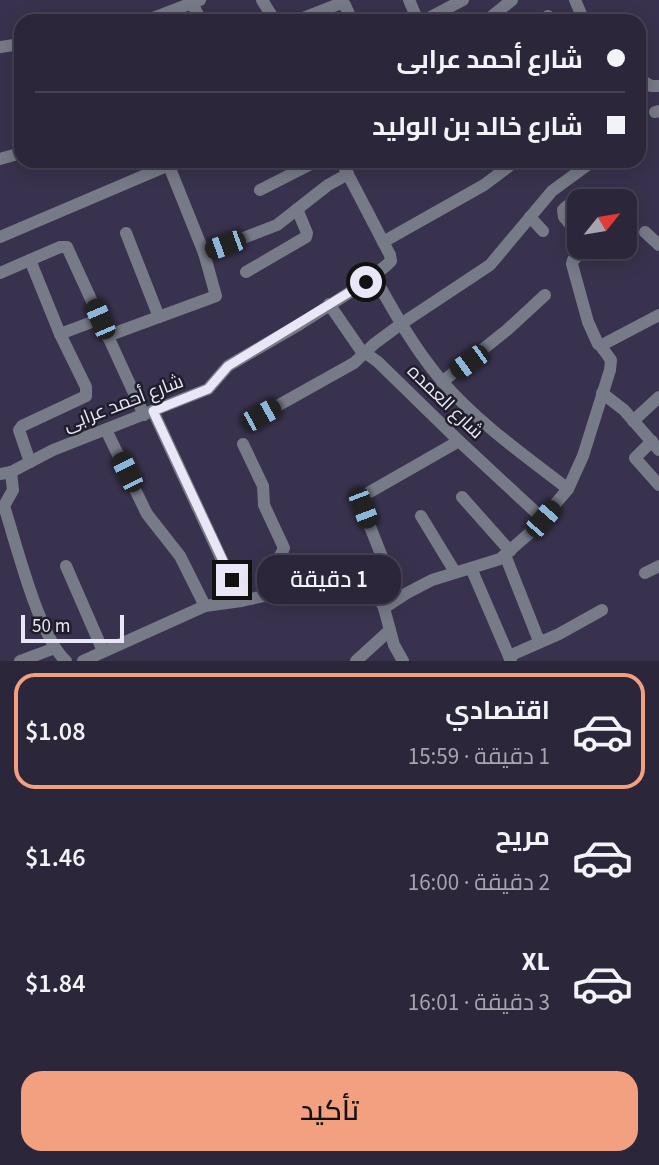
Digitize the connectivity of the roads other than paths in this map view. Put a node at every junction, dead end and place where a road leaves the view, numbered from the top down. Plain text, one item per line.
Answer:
1 (463, 0) edge
2 (512, 0) edge
3 (197, 1) edge
4 (446, 4) edge
5 (163, 14) edge
6 (322, 14) edge
7 (348, 14) edge
8 (431, 14) edge
9 (495, 14) edge
10 (157, 168) edge
11 (170, 168) edge
12 (303, 168) edge
13 (345, 168) edge
14 (507, 168) edge
15 (583, 168) edge
16 (348, 174) junction
17 (260, 190) dead end
18 (567, 206) dead end
19 (297, 209) junction
20 (530, 217) junction
21 (567, 220) edge
22 (542, 231) dead end
23 (645, 232) dead end
24 (126, 233) dead end
25 (0, 237) edge
26 (383, 242) junction
27 (659, 245) edge
28 (204, 253) junction
29 (574, 259) edge
30 (30, 260) junction
31 (246, 272) dead end
32 (0, 273) edge
33 (374, 276) junction
34 (545, 295) dead end
35 (329, 304) junction
36 (659, 315) edge
37 (159, 317) junction
38 (100, 319) junction
39 (401, 324) junction
40 (61, 334) junction
41 (107, 336) junction
42 (600, 345) junction
43 (364, 354) junction
44 (442, 382) junction
45 (602, 393) junction
46 (659, 397) edge
47 (149, 413) junction
48 (261, 415) dead end
49 (633, 421) junction
50 (106, 430) junction
51 (459, 442) junction
52 (243, 444) dead end
53 (655, 446) edge
54 (30, 462) junction
55 (6, 473) edge
56 (659, 485) edge
57 (568, 489) junction
58 (462, 496) dead end
59 (421, 516) dead end
60 (543, 519) junction
61 (508, 553) junction
62 (66, 566) dead end
63 (659, 566) edge
64 (471, 568) junction
65 (455, 572) junction
66 (645, 573) dead end
67 (368, 575) junction
68 (291, 591) junction
69 (241, 601) junction
70 (205, 606) junction
71 (384, 608) junction
72 (602, 610) dead end
73 (390, 630) junction
74 (539, 641) junction
75 (55, 648) junction
76 (103, 651) junction
77 (510, 658) edge
78 (20, 661) edge
79 (66, 661) edge
80 (83, 661) edge
81 (356, 661) edge
82 (403, 661) edge

1 - 4 street
2 - 9 street
3 - 5 street
4 - 8 street
6 - 7 street
10 - 25 street
11 - 28 street
12 - 17 street
13 - 16 street
14 - 26 street
15 - 20 street
16 - 19 street
16 - 26 street
18 - 21 street
19 - 28 street
19 - 31 street
20 - 22 street
20 - 39 street
23 - 27 street
24 - 37 street
26 - 33 street, شارع أحمد عرابى
28 - 37 street
29 - 42 street
30 - 32 street
30 - 38 street
30 - 40 street
33 - 35 street, شارع أحمد عرابى
33 - 39 street
34 - 44 street
35 - 43 street, شارع العمده
35 - 47 street, شارع أحمد عرابى
36 - 42 street
37 - 41 street
38 - 40 street
38 - 41 street
39 - 43 street
39 - 44 street
40 - 54 street
41 - 47 street
42 - 45 street
43 - 48 street
43 - 51 street, شارع العمده
44 - 57 street
45 - 49 street
45 - 57 street
46 - 49 street
47 - 50 street, شارع أحمد عرابى
47 - 69 street
49 - 53 street
50 - 54 street, شارع أحمد عرابى
50 - 70 street
51 - 60 street, شارع العمده
51 - 67 street
52 - 68 street
53 - 56 street
54 - 55 street, شارع أحمد عرابى
55 - 75 street
57 - 60 street
58 - 61 street
59 - 65 street
60 - 61 street
61 - 64 street
61 - 74 street
62 - 76 street
63 - 66 street
64 - 65 street
64 - 77 street
65 - 71 street
67 - 68 street
67 - 71 street
68 - 69 street
69 - 70 street
70 - 76 street
71 - 73 street
72 - 74 street
73 - 81 street
73 - 82 street
74 - 77 street
75 - 78 street
75 - 79 street
76 - 80 street

